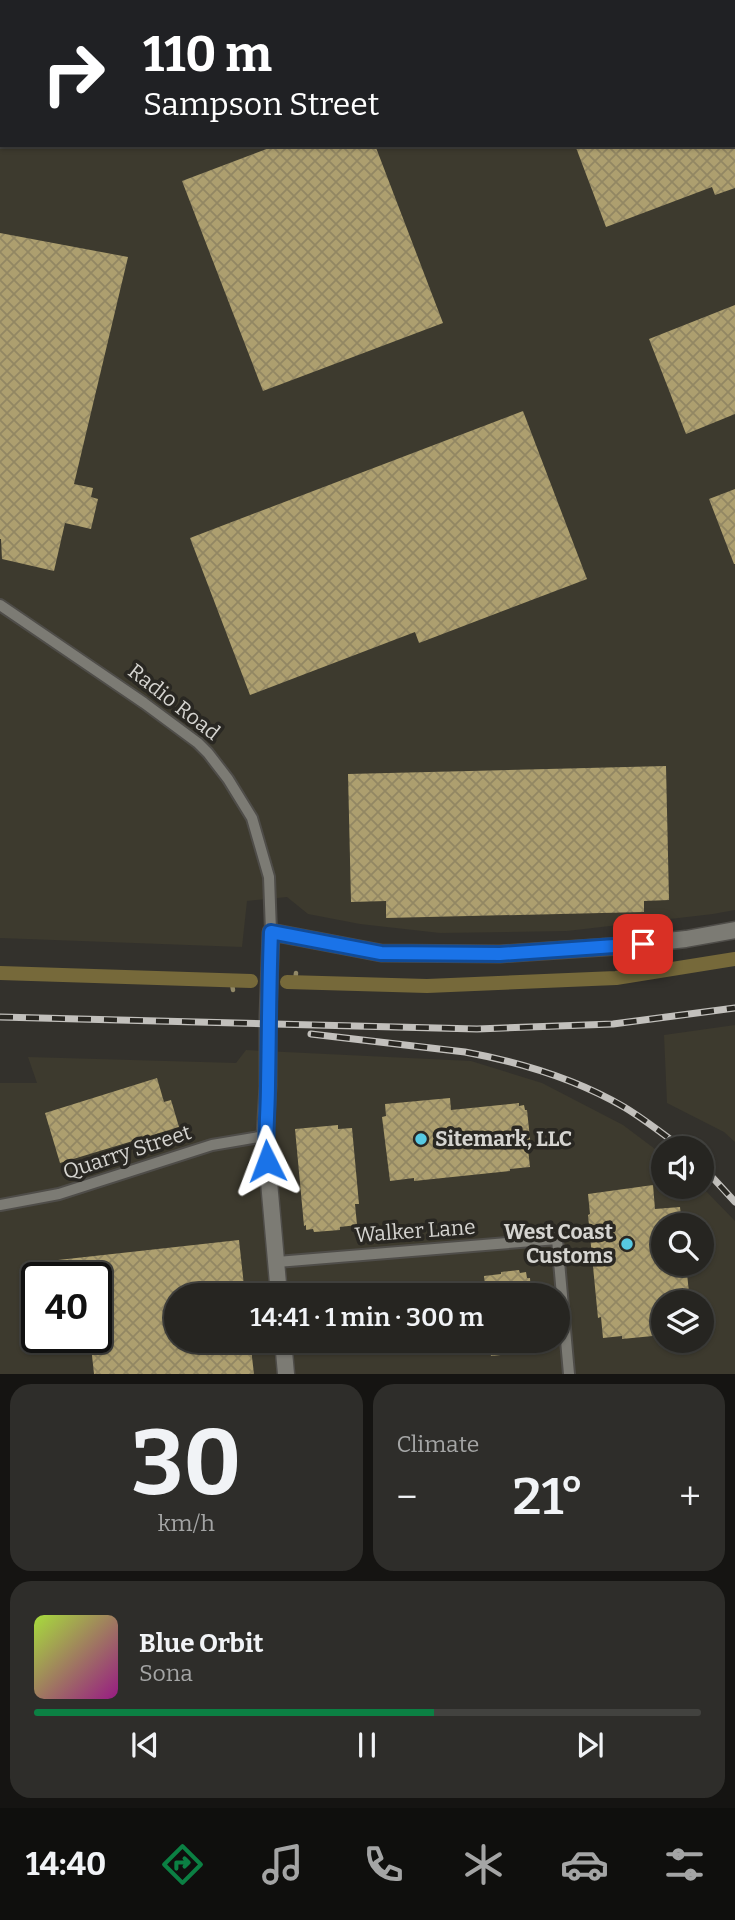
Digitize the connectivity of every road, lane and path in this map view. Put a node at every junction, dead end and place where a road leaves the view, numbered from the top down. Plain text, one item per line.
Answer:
1 (0, 605) edge
2 (735, 930) edge
3 (271, 932) junction
4 (265, 1136) junction
5 (0, 1205) edge
6 (277, 1262) junction
7 (278, 1283) edge
8 (284, 1353) edge
9 (286, 1374) edge
10 (569, 1374) edge

1 - 3 street, Radio Road
2 - 3 street
3 - 4 street, Radio Road
4 - 5 street, Quarry Street
4 - 6 street, Radio Road
6 - 7 street, Radio Road
6 - 10 street, Walker Lane
8 - 9 street

